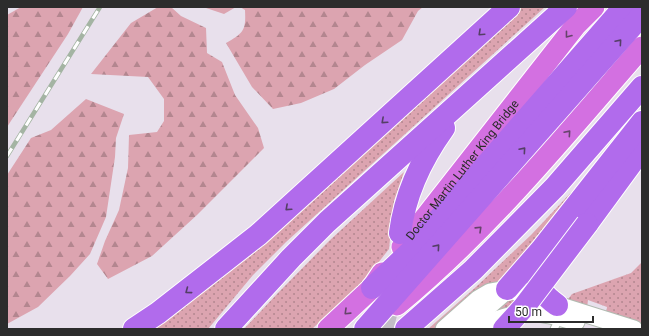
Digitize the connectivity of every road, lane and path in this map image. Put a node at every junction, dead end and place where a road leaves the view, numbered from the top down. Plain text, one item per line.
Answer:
1 (509, 7) edge
2 (566, 7) edge
3 (594, 7) edge
4 (624, 7) edge
5 (642, 15) edge
6 (642, 48) edge
7 (642, 87) edge
8 (465, 99) junction
9 (642, 122) edge
10 (642, 149) edge
11 (400, 233) dead end
12 (541, 250) junction
13 (372, 288) junction
14 (507, 289) junction
15 (557, 317) edge
16 (134, 329) edge
17 (226, 329) edge
18 (328, 329) edge
19 (366, 329) edge
20 (406, 329) edge
21 (444, 329) edge
22 (461, 329) edge
23 (476, 329) edge
24 (504, 329) edge
25 (595, 329) edge
26 (634, 329) edge

1 -> 16 highway
2 - 8 highway
3 -> 13 main road, Doctor Martin Luther King Bridge
4 - 13 highway
19 -> 5 highway
19 -> 6 main road
7 - 20 highway
8 - 11 highway
8 - 17 highway
9 - 12 highway
10 - 24 highway, bridge
12 - 14 highway
12 - 15 highway
13 -> 18 main road, Doctor Martin Luther King Bridge
14 - 15 street
14 - 21 street
14 - 22 main road
15 - 23 street
15 - 25 street
15 - 26 street

